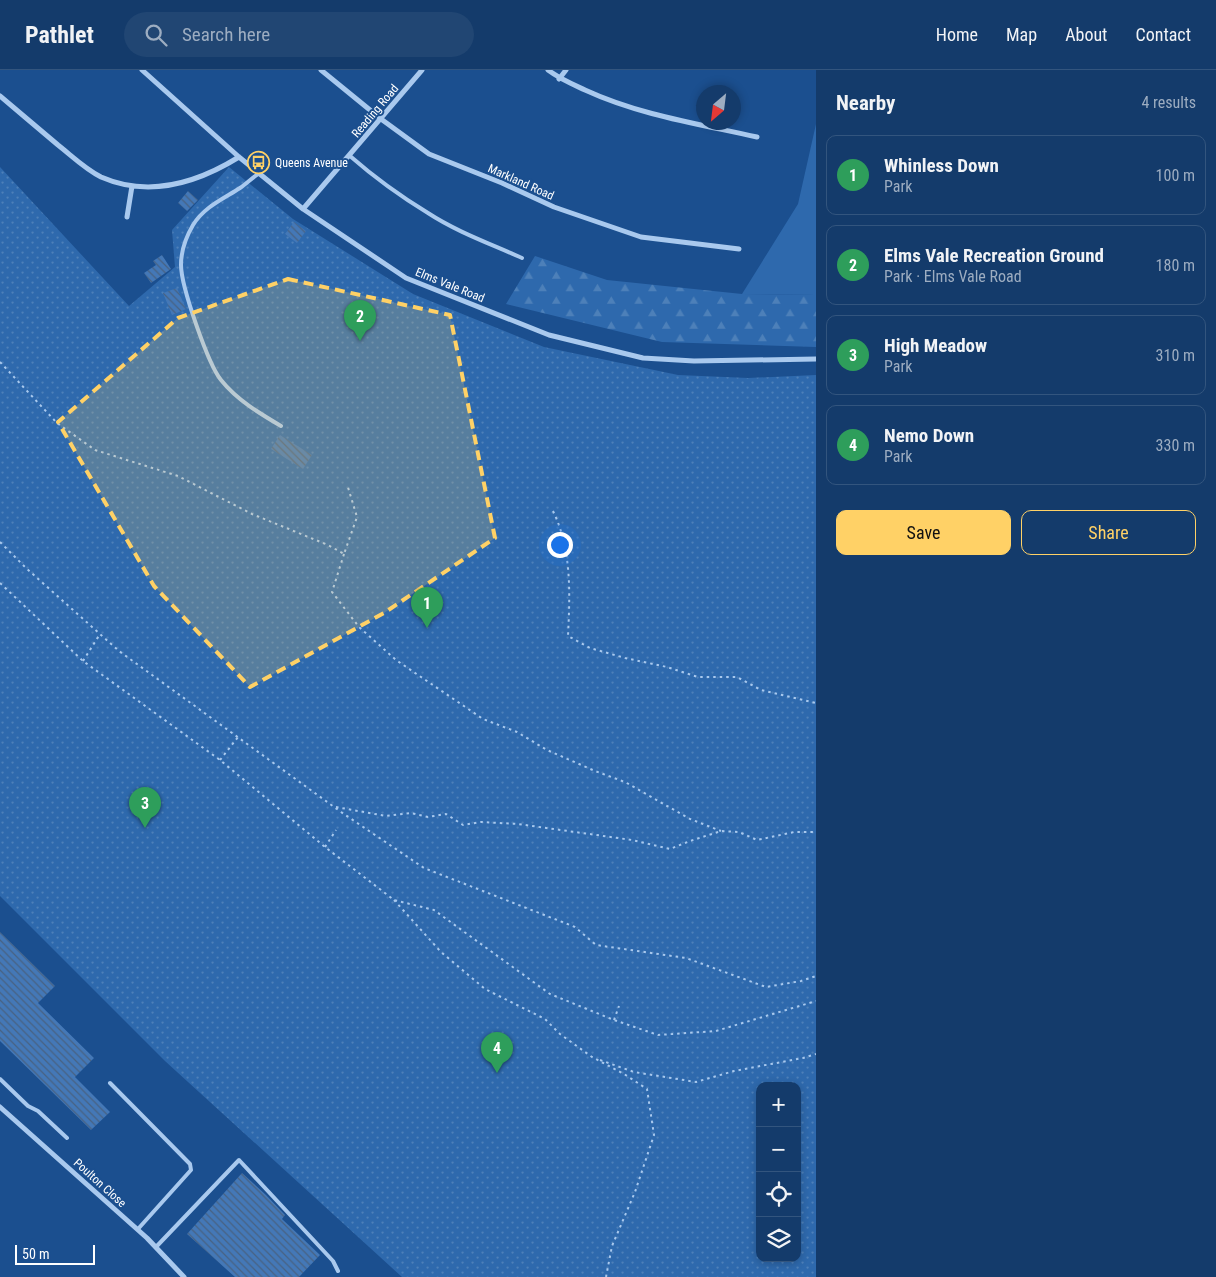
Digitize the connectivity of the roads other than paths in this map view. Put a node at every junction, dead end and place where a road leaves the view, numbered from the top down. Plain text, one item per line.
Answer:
1 (142, 70) edge
2 (321, 70) edge
3 (422, 70) edge
4 (548, 70) edge
5 (566, 70) edge
6 (559, 79) junction
7 (0, 96) edge
8 (381, 119) junction
9 (757, 137) dead end
10 (350, 156) junction
11 (239, 157) junction
12 (258, 174) junction
13 (132, 186) junction
14 (303, 210) junction
15 (127, 217) dead end
16 (739, 250) dead end
17 (522, 258) dead end
18 (816, 359) edge
19 (280, 426) dead end
20 (0, 1080) edge
21 (110, 1083) dead end
22 (0, 1107) edge
23 (67, 1138) dead end
24 (138, 1230) junction
25 (156, 1247) junction
26 (338, 1271) dead end
27 (184, 1277) edge

1 - 11 street, Elms Vale Road
2 - 8 street, Markland Road
3 - 8 street, Reading Road
4 - 6 street
5 - 6 street
6 - 9 street
7 - 13 street
8 - 10 street, Reading Road
8 - 16 street, Markland Road
10 - 14 street, Reading Road
10 - 17 lane
11 - 12 street, Elms Vale Road
11 - 13 street
12 - 14 street, Elms Vale Road
12 - 19 lane
13 - 15 street
14 - 18 street, Elms Vale Road
20 - 23 lane
21 - 24 lane
22 - 24 street, Poulton Close
24 - 25 street, Poulton Close
25 - 26 lane
25 - 27 street, Poulton Close

